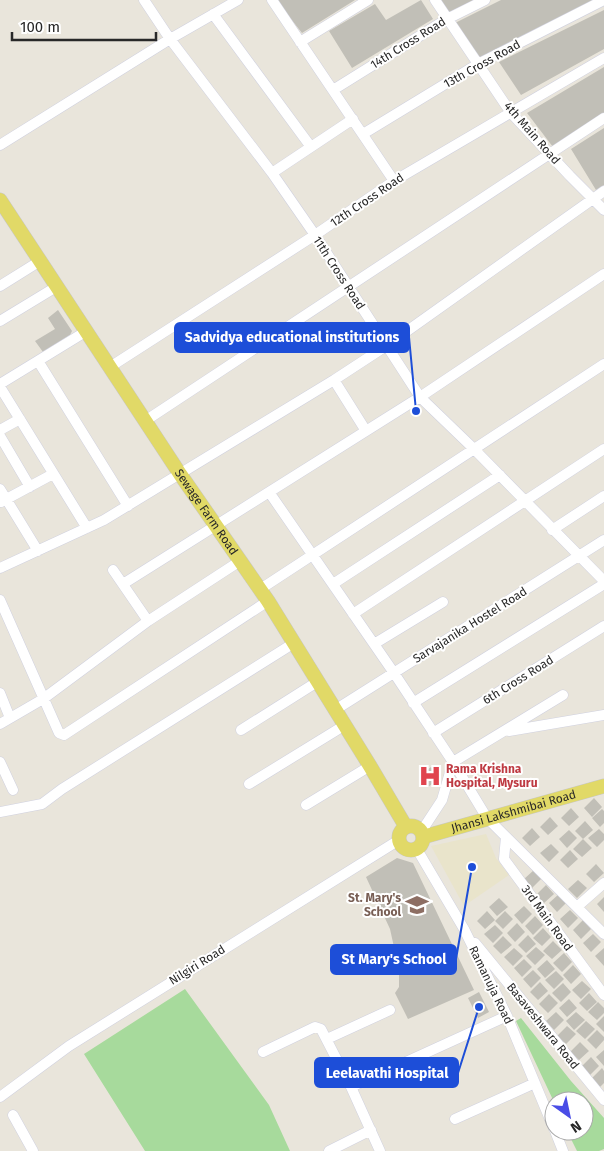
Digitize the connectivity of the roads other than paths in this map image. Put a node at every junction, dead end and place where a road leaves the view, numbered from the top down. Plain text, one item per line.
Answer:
1 (144, 0) edge
2 (238, 0) edge
3 (272, 0) edge
4 (368, 0) edge
5 (435, 0) edge
6 (485, 0) edge
7 (604, 0) edge
8 (213, 14) junction
9 (447, 19) junction
10 (170, 39) junction
11 (300, 42) junction
12 (604, 58) edge
13 (478, 64) junction
14 (333, 90) junction
15 (511, 113) junction
16 (604, 118) edge
17 (353, 119) junction
18 (363, 134) junction
19 (0, 145) edge
20 (311, 147) junction
21 (549, 154) junction
22 (272, 173) junction
23 (394, 181) junction
24 (604, 191) edge
25 (593, 199) junction
26 (0, 200) edge
27 (604, 210) edge
28 (315, 236) junction
29 (40, 261) junction
30 (604, 274) edge
31 (0, 286) edge
32 (56, 287) junction
33 (348, 287) junction
34 (0, 321) edge
35 (85, 332) junction
36 (386, 346) junction
37 (38, 361) junction
38 (604, 364) edge
39 (110, 367) junction
40 (334, 380) junction
41 (0, 386) edge
42 (420, 397) junction
43 (20, 419) junction
44 (145, 421) junction
45 (0, 430) edge
46 (366, 431) junction
47 (0, 436) edge
48 (474, 449) junction
49 (604, 449) edge
50 (53, 474) junction
51 (180, 474) junction
52 (500, 475) junction
53 (30, 487) junction
54 (0, 489) edge
55 (269, 492) junction
56 (604, 496) edge
57 (3, 501) edge
58 (524, 501) junction
59 (128, 506) junction
60 (215, 525) junction
61 (87, 528) junction
62 (552, 530) junction
63 (604, 540) edge
64 (38, 551) junction
65 (312, 555) junction
66 (580, 555) junction
67 (240, 561) junction
68 (0, 568) edge
69 (114, 570) dead end
70 (604, 582) edge
71 (122, 584) junction
72 (333, 584) junction
73 (264, 595) junction
74 (0, 600) edge
75 (443, 602) dead end
76 (353, 614) junction
77 (148, 622) junction
78 (604, 626) edge
79 (294, 643) junction
80 (374, 644) junction
81 (394, 673) junction
82 (317, 682) junction
83 (0, 693) edge
84 (563, 695) dead end
85 (43, 699) junction
86 (413, 703) junction
87 (335, 710) junction
88 (604, 715) edge
89 (10, 718) junction
90 (0, 724) edge
91 (345, 725) junction
92 (241, 730) dead end
93 (503, 732) junction
94 (433, 733) junction
95 (0, 762) edge
96 (453, 762) junction
97 (370, 766) junction
98 (249, 784) dead end
99 (604, 786) edge
100 (13, 790) dead end
101 (306, 805) dead end
102 (0, 812) edge
103 (487, 818) junction
104 (406, 827) junction
105 (422, 835) junction
106 (506, 837) junction
107 (399, 840) junction
108 (414, 850) junction
109 (604, 883) edge
110 (578, 906) junction
111 (464, 929) junction
112 (604, 934) edge
113 (604, 994) edge
114 (390, 1010) dead end
115 (507, 1016) junction
116 (327, 1039) junction
117 (263, 1052) dead end
118 (535, 1083) junction
119 (351, 1087) junction
120 (0, 1097) edge
121 (604, 1100) edge
122 (544, 1105) edge
123 (13, 1115) dead end
124 (455, 1119) dead end
125 (371, 1130) junction
126 (33, 1151) edge
127 (329, 1151) edge
128 (380, 1151) edge

1 - 10 street, 11th Cross Road
2 - 8 street
3 - 11 street
4 - 11 street
5 - 9 street, 4th Main Road
6 - 9 street, 14th Cross Road
7 - 13 street, 13th Cross Road
8 - 10 street
8 - 20 street
9 - 13 street, 4th Main Road
9 - 14 street, 14th Cross Road
10 - 19 street
10 - 22 street, 11th Cross Road
11 - 14 street
12 - 15 street, 12th Cross Road
13 - 15 street, 4th Main Road
13 - 18 street, 13th Cross Road
14 - 17 street
15 - 21 street, 4th Main Road
15 - 23 street, 12th Cross Road
16 - 21 street
17 - 18 street
17 - 20 street
18 - 23 street
20 - 22 street
21 - 25 street, 4th Main Road
21 - 33 street
22 - 28 street, 11th Cross Road
23 - 28 street, 12th Cross Road
24 - 25 street
25 - 27 street, 4th Main Road
25 - 36 street
26 - 29 main road, Sewage Farm Road
28 - 33 street, 11th Cross Road
28 - 39 street, 12th Cross Road
29 - 31 street
29 - 32 main road, Sewage Farm Road
30 - 42 street
32 - 34 street
32 - 35 main road, Sewage Farm Road
33 - 36 street, 11th Cross Road
33 - 44 street
35 - 37 street
35 - 39 main road, Sewage Farm Road
36 - 40 street
36 - 42 street, 11th Cross Road
37 - 41 street
37 - 59 street
38 - 48 street
39 - 44 main road, Sewage Farm Road
40 - 46 street
40 - 51 street
41 - 43 street
42 - 46 street
42 - 48 street, 11th Cross Road
43 - 45 street
43 - 50 street
44 - 51 main road, Sewage Farm Road
46 - 55 street
47 - 53 street
48 - 52 street, 11th Cross Road
48 - 65 street
49 - 58 street
50 - 53 street
50 - 61 street
51 - 59 street
51 - 60 main road, Sewage Farm Road
52 - 58 street, 11th Cross Road
52 - 72 street
53 - 57 street
54 - 57 street
55 - 60 street
55 - 65 street
56 - 62 street
57 - 64 street
58 - 62 street, 11th Cross Road
58 - 76 street
59 - 61 street
60 - 67 main road, Sewage Farm Road
60 - 71 street
61 - 64 street
62 - 66 street, 11th Cross Road
63 - 66 street, Sarvajanika Hostel Road
64 - 68 street
65 - 72 street
65 - 73 street
66 - 70 street, 11th Cross Road
66 - 81 street, Sarvajanika Hostel Road
67 - 73 main road, Sewage Farm Road
67 - 77 street
69 - 71 street
70 - 86 street
71 - 77 street
72 - 76 street
73 - 79 main road, Sewage Farm Road
73 - 85 street
74 - 85 street
75 - 80 street
76 - 80 street
77 - 85 street
78 - 94 street, 6th Cross Road
79 - 82 main road, Sewage Farm Road
79 - 102 street
80 - 81 street
81 - 86 street
81 - 87 street, Sarvajanika Hostel Road
82 - 87 main road, Sewage Farm Road
82 - 92 street
83 - 89 street
84 - 93 street
85 - 89 street
86 - 94 street
87 - 91 main road, Sewage Farm Road
88 - 93 street
89 - 90 street
91 - 97 main road, Sewage Farm Road
91 - 98 street
93 - 96 street
94 - 96 street
95 - 100 street
96 - 103 street
96 - 105 street
97 - 101 street
97 - 104 main road, Sewage Farm Road
99 - 103 main road, Jhansi Lakshmibai Road
103 - 105 main road, Jhansi Lakshmibai Road
103 - 106 street
104 - 105 main road
104 - 107 main road
105 - 108 main road
106 - 110 street
106 - 113 street, 3rd Main Road
107 - 108 main road
107 - 120 street, Nilgiri Road
108 - 111 street, Ramanuja Road
109 - 110 street
110 - 112 street
111 - 115 street, Ramanuja Road
111 - 121 street, Basaveshwara Road
114 - 116 street
115 - 118 street, Ramanuja Road
115 - 119 street
116 - 117 street
116 - 119 street
118 - 122 street, Ramanuja Road
118 - 124 street
119 - 125 street
123 - 126 street
125 - 127 street
125 - 128 street

